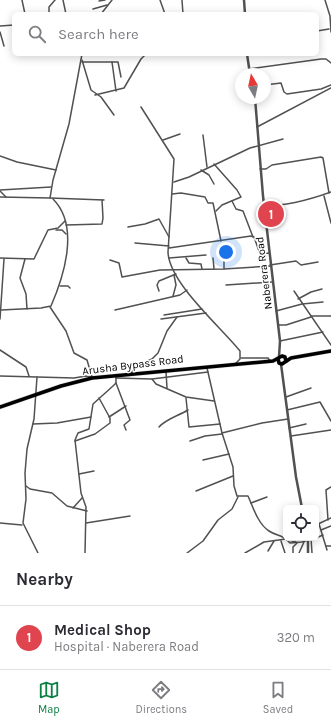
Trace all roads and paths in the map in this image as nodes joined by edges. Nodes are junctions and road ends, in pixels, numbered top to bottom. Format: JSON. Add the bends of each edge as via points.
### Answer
{"nodes":[{"id":1,"x":22,"y":0,"type":"edge"},
{"id":2,"x":55,"y":0,"type":"edge"},
{"id":3,"x":63,"y":0,"type":"edge"},
{"id":4,"x":106,"y":0,"type":"edge"},
{"id":5,"x":112,"y":0,"type":"edge"},
{"id":6,"x":160,"y":0,"type":"edge"},
{"id":7,"x":182,"y":0,"type":"edge"},
{"id":8,"x":244,"y":0,"type":"edge"},
{"id":9,"x":325,"y":0,"type":"edge"},
{"id":10,"x":99,"y":2,"type":"dead end"},
{"id":11,"x":108,"y":5,"type":"junction"},
{"id":12,"x":93,"y":9,"type":"dead end"},
{"id":13,"x":25,"y":12,"type":"edge"},
{"id":14,"x":49,"y":12,"type":"edge"},
{"id":15,"x":66,"y":12,"type":"edge"},
{"id":16,"x":103,"y":12,"type":"edge"},
{"id":17,"x":164,"y":12,"type":"edge"},
{"id":18,"x":183,"y":12,"type":"edge"},
{"id":19,"x":245,"y":12,"type":"edge"},
{"id":20,"x":12,"y":25,"type":"edge"},
{"id":21,"x":0,"y":26,"type":"edge"},
{"id":22,"x":330,"y":29,"type":"junction"},
{"id":23,"x":319,"y":31,"type":"edge"},
{"id":24,"x":0,"y":32,"type":"edge"},
{"id":25,"x":331,"y":32,"type":"edge"},
{"id":26,"x":4,"y":46,"type":"dead end"},
{"id":27,"x":82,"y":56,"type":"edge"},
{"id":28,"x":144,"y":56,"type":"edge"},
{"id":29,"x":247,"y":56,"type":"edge"},
{"id":30,"x":82,"y":61,"type":"junction"},
{"id":31,"x":112,"y":62,"type":"junction"},
{"id":32,"x":331,"y":63,"type":"edge"},
{"id":33,"x":249,"y":68,"type":"edge"},
{"id":34,"x":262,"y":68,"type":"edge"},
{"id":35,"x":121,"y":77,"type":"dead end"},
{"id":36,"x":271,"y":84,"type":"edge"},
{"id":37,"x":331,"y":85,"type":"edge"},
{"id":38,"x":330,"y":88,"type":"edge"},
{"id":39,"x":116,"y":91,"type":"junction"},
{"id":40,"x":331,"y":91,"type":"edge"},
{"id":41,"x":95,"y":95,"type":"junction"},
{"id":42,"x":255,"y":104,"type":"edge"},
{"id":43,"x":141,"y":107,"type":"dead end"},
{"id":44,"x":114,"y":115,"type":"dead end"},
{"id":45,"x":257,"y":127,"type":"junction"},
{"id":46,"x":180,"y":134,"type":"dead end"},
{"id":47,"x":203,"y":135,"type":"dead end"},
{"id":48,"x":283,"y":139,"type":"dead end"},
{"id":49,"x":163,"y":140,"type":"junction"},
{"id":50,"x":258,"y":146,"type":"junction"},
{"id":51,"x":0,"y":156,"type":"edge"},
{"id":52,"x":214,"y":164,"type":"junction"},
{"id":53,"x":207,"y":168,"type":"junction"},
{"id":54,"x":260,"y":168,"type":"junction"},
{"id":55,"x":56,"y":170,"type":"junction"},
{"id":56,"x":201,"y":170,"type":"junction"},
{"id":57,"x":174,"y":182,"type":"junction"},
{"id":58,"x":214,"y":184,"type":"dead end"},
{"id":59,"x":51,"y":188,"type":"junction"},
{"id":60,"x":0,"y":191,"type":"edge"},
{"id":61,"x":330,"y":192,"type":"edge"},
{"id":62,"x":171,"y":193,"type":"junction"},
{"id":63,"x":324,"y":196,"type":"junction"},
{"id":64,"x":0,"y":197,"type":"edge"},
{"id":65,"x":6,"y":197,"type":"junction"},
{"id":66,"x":50,"y":198,"type":"junction"},
{"id":67,"x":53,"y":199,"type":"junction"},
{"id":68,"x":232,"y":201,"type":"junction"},
{"id":69,"x":264,"y":206,"type":"junction"},
{"id":70,"x":216,"y":211,"type":"junction"},
{"id":71,"x":278,"y":219,"type":"dead end"},
{"id":72,"x":65,"y":221,"type":"junction"},
{"id":73,"x":266,"y":221,"type":"junction"},
{"id":74,"x":331,"y":223,"type":"edge"},
{"id":75,"x":66,"y":225,"type":"junction"},
{"id":76,"x":128,"y":227,"type":"dead end"},
{"id":77,"x":54,"y":230,"type":"junction"},
{"id":78,"x":67,"y":236,"type":"junction"},
{"id":79,"x":253,"y":236,"type":"junction"},
{"id":80,"x":170,"y":239,"type":"junction"},
{"id":81,"x":221,"y":241,"type":"junction"},
{"id":82,"x":135,"y":243,"type":"dead end"},
{"id":83,"x":169,"y":247,"type":"junction"},
{"id":84,"x":269,"y":253,"type":"junction"},
{"id":85,"x":206,"y":255,"type":"dead end"},
{"id":86,"x":185,"y":257,"type":"junction"},
{"id":87,"x":0,"y":258,"type":"edge"},
{"id":88,"x":168,"y":258,"type":"junction"},
{"id":89,"x":213,"y":258,"type":"dead end"},
{"id":90,"x":4,"y":259,"type":"junction"},
{"id":91,"x":25,"y":259,"type":"junction"},
{"id":92,"x":224,"y":259,"type":"dead end"},
{"id":93,"x":110,"y":260,"type":"dead end"},
{"id":94,"x":318,"y":262,"type":"dead end"},
{"id":95,"x":270,"y":266,"type":"junction"},
{"id":96,"x":202,"y":269,"type":"junction"},
{"id":97,"x":214,"y":269,"type":"junction"},
{"id":98,"x":224,"y":269,"type":"junction"},
{"id":99,"x":173,"y":270,"type":"junction"},
{"id":100,"x":175,"y":275,"type":"junction"},
{"id":101,"x":272,"y":282,"type":"junction"},
{"id":102,"x":226,"y":284,"type":"dead end"},
{"id":103,"x":60,"y":286,"type":"junction"},
{"id":104,"x":70,"y":288,"type":"dead end"},
{"id":105,"x":322,"y":289,"type":"dead end"},
{"id":106,"x":187,"y":290,"type":"junction"},
{"id":107,"x":159,"y":291,"type":"dead end"},
{"id":108,"x":294,"y":291,"type":"dead end"},
{"id":109,"x":173,"y":296,"type":"junction"},
{"id":110,"x":298,"y":299,"type":"junction"},
{"id":111,"x":1,"y":302,"type":"edge"},
{"id":112,"x":323,"y":302,"type":"dead end"},
{"id":113,"x":302,"y":304,"type":"junction"},
{"id":114,"x":50,"y":307,"type":"junction"},
{"id":115,"x":27,"y":309,"type":"junction"},
{"id":116,"x":202,"y":309,"type":"junction"},
{"id":117,"x":1,"y":310,"type":"junction"},
{"id":118,"x":115,"y":310,"type":"dead end"},
{"id":119,"x":276,"y":310,"type":"junction"},
{"id":120,"x":206,"y":313,"type":"junction"},
{"id":121,"x":164,"y":315,"type":"dead end"},
{"id":122,"x":311,"y":316,"type":"junction"},
{"id":123,"x":331,"y":316,"type":"edge"},
{"id":124,"x":177,"y":317,"type":"junction"},
{"id":125,"x":0,"y":319,"type":"edge"},
{"id":126,"x":161,"y":319,"type":"dead end"},
{"id":127,"x":278,"y":325,"type":"junction"},
{"id":128,"x":323,"y":332,"type":"junction"},
{"id":129,"x":280,"y":341,"type":"junction"},
{"id":130,"x":331,"y":346,"type":"edge"},
{"id":131,"x":0,"y":350,"type":"edge"},
{"id":132,"x":331,"y":350,"type":"edge"},
{"id":133,"x":240,"y":358,"type":"junction"},
{"id":134,"x":282,"y":360,"type":"junction"},
{"id":135,"x":271,"y":361,"type":"junction"},
{"id":136,"x":246,"y":363,"type":"junction"},
{"id":137,"x":236,"y":364,"type":"junction"},
{"id":138,"x":206,"y":366,"type":"junction"},
{"id":139,"x":166,"y":370,"type":"junction"},
{"id":140,"x":208,"y":372,"type":"junction"},
{"id":141,"x":131,"y":373,"type":"junction"},
{"id":142,"x":0,"y":376,"type":"edge"},
{"id":143,"x":29,"y":376,"type":"junction"},
{"id":144,"x":116,"y":376,"type":"junction"},
{"id":145,"x":36,"y":377,"type":"junction"},
{"id":146,"x":92,"y":378,"type":"junction"},
{"id":147,"x":166,"y":378,"type":"junction"},
{"id":148,"x":152,"y":379,"type":"junction"},
{"id":149,"x":116,"y":383,"type":"junction"},
{"id":150,"x":311,"y":388,"type":"dead end"},
{"id":151,"x":167,"y":389,"type":"junction"},
{"id":152,"x":35,"y":394,"type":"junction"},
{"id":153,"x":186,"y":397,"type":"junction"},
{"id":154,"x":286,"y":397,"type":"junction"},
{"id":155,"x":99,"y":398,"type":"junction"},
{"id":156,"x":215,"y":401,"type":"junction"},
{"id":157,"x":126,"y":406,"type":"junction"},
{"id":158,"x":0,"y":407,"type":"edge"},
{"id":159,"x":188,"y":410,"type":"junction"},
{"id":160,"x":287,"y":410,"type":"junction"},
{"id":161,"x":91,"y":417,"type":"junction"},
{"id":162,"x":109,"y":417,"type":"junction"},
{"id":163,"x":288,"y":419,"type":"junction"},
{"id":164,"x":331,"y":421,"type":"edge"},
{"id":165,"x":33,"y":424,"type":"junction"},
{"id":166,"x":220,"y":424,"type":"junction"},
{"id":167,"x":306,"y":424,"type":"dead end"},
{"id":168,"x":159,"y":427,"type":"dead end"},
{"id":169,"x":289,"y":428,"type":"junction"},
{"id":170,"x":126,"y":430,"type":"dead end"},
{"id":171,"x":331,"y":430,"type":"edge"},
{"id":172,"x":222,"y":434,"type":"junction"},
{"id":173,"x":290,"y":436,"type":"junction"},
{"id":174,"x":75,"y":441,"type":"junction"},
{"id":175,"x":190,"y":441,"type":"dead end"},
{"id":176,"x":229,"y":454,"type":"junction"},
{"id":177,"x":202,"y":460,"type":"dead end"},
{"id":178,"x":94,"y":471,"type":"dead end"},
{"id":179,"x":79,"y":474,"type":"junction"},
{"id":180,"x":233,"y":476,"type":"junction"},
{"id":181,"x":26,"y":486,"type":"junction"},
{"id":182,"x":331,"y":487,"type":"edge"},
{"id":183,"x":196,"y":492,"type":"dead end"},
{"id":184,"x":238,"y":497,"type":"junction"},
{"id":185,"x":267,"y":497,"type":"dead end"},
{"id":186,"x":82,"y":498,"type":"junction"},
{"id":187,"x":251,"y":503,"type":"junction"},
{"id":188,"x":302,"y":505,"type":"edge"},
{"id":189,"x":74,"y":508,"type":"junction"},
{"id":190,"x":87,"y":510,"type":"junction"},
{"id":191,"x":130,"y":516,"type":"dead end"},
{"id":192,"x":331,"y":518,"type":"edge"},
{"id":193,"x":328,"y":520,"type":"junction"},
{"id":194,"x":0,"y":523,"type":"edge"},
{"id":195,"x":86,"y":523,"type":"junction"},
{"id":196,"x":23,"y":524,"type":"junction"},
{"id":197,"x":319,"y":524,"type":"joint"},
{"id":198,"x":331,"y":526,"type":"edge"},
{"id":199,"x":321,"y":530,"type":"junction"},
{"id":200,"x":323,"y":535,"type":"junction"},
{"id":201,"x":283,"y":536,"type":"edge"},
{"id":202,"x":319,"y":536,"type":"edge"},
{"id":203,"x":274,"y":541,"type":"junction"},
{"id":204,"x":281,"y":541,"type":"joint"},
{"id":205,"x":288,"y":541,"type":"edge"},
{"id":206,"x":310,"y":541,"type":"edge"},
{"id":207,"x":310,"y":541,"type":"edge"},
{"id":208,"x":297,"y":542,"type":"junction"},
{"id":209,"x":304,"y":542,"type":"joint"},
{"id":210,"x":326,"y":546,"type":"junction"},
{"id":211,"x":331,"y":546,"type":"edge"},
{"id":212,"x":327,"y":550,"type":"dead end"},
{"id":213,"x":268,"y":551,"type":"dead end"},
{"id":214,"x":38,"y":553,"type":"edge"},
{"id":215,"x":85,"y":553,"type":"edge"},
{"id":216,"x":187,"y":553,"type":"edge"},
{"id":217,"x":246,"y":553,"type":"edge"},
{"id":218,"x":285,"y":553,"type":"edge"},
{"id":219,"x":293,"y":553,"type":"edge"},
{"id":220,"x":299,"y":553,"type":"edge"},
{"id":221,"x":308,"y":553,"type":"edge"},
{"id":222,"x":312,"y":553,"type":"edge"}],
"edges":[{"from":1,"to":13,"type":"street"},
{"from":2,"to":14,"type":"street"},
{"from":3,"to":15,"type":"street"},
{"from":4,"to":10,"type":"street"},
{"from":5,"to":11,"type":"street"},
{"from":6,"to":17,"type":"street"},
{"from":7,"to":18,"type":"street"},
{"from":8,"to":19,"type":"street"},
{"from":9,"to":22,"type":"street","via":[[330,16]]},
{"from":11,"to":12,"type":"street"},
{"from":11,"to":16,"type":"street"},
{"from":20,"to":21,"type":"street"},
{"from":22,"to":23,"type":"street"},
{"from":22,"to":25,"type":"street"},
{"from":24,"to":26,"type":"street"},
{"from":27,"to":30,"type":"street"},
{"from":28,"to":39,"type":"street","via":[[126,87]]},
{"from":29,"to":33,"type":"street"},
{"from":30,"to":31,"type":"street"},
{"from":30,"to":41,"type":"street","via":[[88,84]]},
{"from":30,"to":55,"type":"street"},
{"from":31,"to":35,"type":"street","via":[[118,63]]},
{"from":31,"to":39,"type":"street"},
{"from":32,"to":34,"type":"street","via":[[326,59],[320,59]]},
{"from":36,"to":37,"type":"street","via":[[281,83],[287,94]]},
{"from":38,"to":40,"type":"street"},
{"from":38,"to":45,"type":"street"},
{"from":39,"to":41,"type":"street"},
{"from":41,"to":44,"type":"street","via":[[101,97]]},
{"from":42,"to":45,"type":"street","name":"Naberera Road"},
{"from":43,"to":49,"type":"street"},
{"from":45,"to":50,"type":"street","name":"Naberera Road"},
{"from":46,"to":49,"type":"street"},
{"from":47,"to":53,"type":"street"},
{"from":48,"to":50,"type":"street"},
{"from":49,"to":57,"type":"street","via":[[174,159]]},
{"from":50,"to":52,"type":"street"},
{"from":50,"to":54,"type":"street","name":"Naberera Road"},
{"from":51,"to":55,"type":"street"},
{"from":52,"to":53,"type":"street"},
{"from":52,"to":68,"type":"street","via":[[241,196]]},
{"from":53,"to":56,"type":"street"},
{"from":54,"to":61,"type":"street","via":[[266,169],[272,165],[321,157]]},
{"from":54,"to":69,"type":"street","name":"Naberera Road"},
{"from":55,"to":59,"type":"street"},
{"from":56,"to":57,"type":"street"},
{"from":56,"to":58,"type":"street","via":[[209,175]]},
{"from":57,"to":62,"type":"street"},
{"from":59,"to":60,"type":"street"},
{"from":59,"to":66,"type":"street"},
{"from":60,"to":65,"type":"street"},
{"from":61,"to":63,"type":"street"},
{"from":62,"to":70,"type":"street","via":[[204,197],[208,203],[213,204]]},
{"from":62,"to":80,"type":"street"},
{"from":63,"to":69,"type":"street","via":[[291,204]]},
{"from":63,"to":74,"type":"street"},
{"from":64,"to":65,"type":"street"},
{"from":65,"to":66,"type":"street"},
{"from":66,"to":67,"type":"street"},
{"from":67,"to":72,"type":"street","via":[[60,207]]},
{"from":67,"to":75,"type":"street","via":[[103,200],[102,224]]},
{"from":68,"to":70,"type":"street","via":[[222,204]]},
{"from":68,"to":79,"type":"street","via":[[236,209],[243,211]]},
{"from":69,"to":73,"type":"street","name":"Naberera Road"},
{"from":70,"to":81,"type":"street"},
{"from":71,"to":73,"type":"street"},
{"from":72,"to":75,"type":"street"},
{"from":72,"to":77,"type":"street"},
{"from":73,"to":84,"type":"street","name":"Naberera Road"},
{"from":75,"to":78,"type":"street"},
{"from":76,"to":80,"type":"street","via":[[159,219]]},
{"from":77,"to":78,"type":"street","via":[[62,230]]},
{"from":77,"to":91,"type":"street","via":[[47,231],[34,259]]},
{"from":78,"to":103,"type":"street","via":[[66,264]]},
{"from":79,"to":81,"type":"street"},
{"from":79,"to":84,"type":"street","via":[[260,254]]},
{"from":80,"to":83,"type":"street"},
{"from":81,"to":83,"type":"street"},
{"from":82,"to":83,"type":"street"},
{"from":83,"to":88,"type":"street"},
{"from":84,"to":95,"type":"street","name":"Naberera Road"},
{"from":85,"to":86,"type":"street"},
{"from":86,"to":88,"type":"street"},
{"from":86,"to":96,"type":"street","via":[[189,263],[201,264]]},
{"from":87,"to":90,"type":"street"},
{"from":88,"to":99,"type":"street"},
{"from":89,"to":97,"type":"street"},
{"from":90,"to":91,"type":"street"},
{"from":90,"to":111,"type":"street"},
{"from":91,"to":115,"type":"street","via":[[20,278],[26,294]]},
{"from":92,"to":98,"type":"street"},
{"from":93,"to":99,"type":"street","via":[[119,263],[122,277],[158,270]]},
{"from":94,"to":95,"type":"street","via":[[301,265],[296,261]]},
{"from":95,"to":98,"type":"street"},
{"from":95,"to":101,"type":"street","name":"Naberera Road"},
{"from":96,"to":97,"type":"street"},
{"from":96,"to":99,"type":"street"},
{"from":97,"to":98,"type":"street"},
{"from":99,"to":100,"type":"street"},
{"from":100,"to":106,"type":"street"},
{"from":100,"to":107,"type":"street","via":[[159,281]]},
{"from":100,"to":109,"type":"street"},
{"from":101,"to":102,"type":"street"},
{"from":101,"to":119,"type":"street","name":"Naberera Road"},
{"from":103,"to":104,"type":"street"},
{"from":103,"to":114,"type":"street"},
{"from":105,"to":110,"type":"street"},
{"from":106,"to":109,"type":"street"},
{"from":106,"to":116,"type":"street"},
{"from":108,"to":110,"type":"street"},
{"from":109,"to":118,"type":"street"},
{"from":110,"to":113,"type":"street"},
{"from":111,"to":117,"type":"street"},
{"from":112,"to":113,"type":"street"},
{"from":113,"to":119,"type":"street"},
{"from":113,"to":122,"type":"street"},
{"from":114,"to":115,"type":"street"},
{"from":114,"to":146,"type":"street","via":[[66,331],[74,353],[87,361]]},
{"from":115,"to":117,"type":"street"},
{"from":116,"to":120,"type":"street"},
{"from":116,"to":121,"type":"street"},
{"from":117,"to":125,"type":"street"},
{"from":119,"to":127,"type":"street","name":"Naberera Road"},
{"from":120,"to":124,"type":"street"},
{"from":120,"to":133,"type":"street","via":[[240,350]]},
{"from":122,"to":123,"type":"street"},
{"from":122,"to":127,"type":"street","via":[[286,325]]},
{"from":122,"to":128,"type":"street"},
{"from":124,"to":126,"type":"street"},
{"from":124,"to":141,"type":"street","via":[[155,356],[139,364]]},
{"from":127,"to":129,"type":"street","name":"Naberera Road"},
{"from":128,"to":129,"type":"street"},
{"from":128,"to":130,"type":"street"},
{"from":129,"to":134,"type":"street","name":"Naberera Road"},
{"from":131,"to":143,"type":"street","via":[[26,367]]},
{"from":132,"to":134,"type":"main road"},
{"from":133,"to":135,"type":"street","via":[[264,358]]},
{"from":133,"to":136,"type":"street"},
{"from":133,"to":137,"type":"street"},
{"from":134,"to":135,"type":"main road","name":"Arusha Bypass Road"},
{"from":134,"to":154,"type":"street","name":"Naberera Road"},
{"from":135,"to":136,"type":"main road","name":"Arusha Bypass Road"},
{"from":136,"to":137,"type":"main road","name":"Arusha Bypass Road"},
{"from":137,"to":138,"type":"main road","name":"Arusha Bypass Road"},
{"from":138,"to":139,"type":"main road","name":"Arusha Bypass Road"},
{"from":138,"to":140,"type":"street"},
{"from":139,"to":141,"type":"main road","name":"Arusha Bypass Road"},
{"from":139,"to":147,"type":"street"},
{"from":140,"to":147,"type":"street"},
{"from":140,"to":156,"type":"street"},
{"from":141,"to":144,"type":"main road","name":"Arusha Bypass Road"},
{"from":142,"to":143,"type":"street"},
{"from":143,"to":145,"type":"street"},
{"from":144,"to":146,"type":"main road","name":"Arusha Bypass Road"},
{"from":144,"to":148,"type":"street"},
{"from":144,"to":149,"type":"street"},
{"from":145,"to":146,"type":"street"},
{"from":145,"to":152,"type":"street"},
{"from":146,"to":152,"type":"main road","name":"Arusha Bypass Road"},
{"from":147,"to":148,"type":"street"},
{"from":147,"to":151,"type":"street"},
{"from":148,"to":151,"type":"street"},
{"from":149,"to":155,"type":"street"},
{"from":149,"to":157,"type":"street"},
{"from":150,"to":154,"type":"street"},
{"from":151,"to":153,"type":"street"},
{"from":152,"to":158,"type":"main road","name":"Arusha Bypass Road"},
{"from":152,"to":165,"type":"street"},
{"from":153,"to":156,"type":"street"},
{"from":153,"to":159,"type":"street"},
{"from":154,"to":160,"type":"street","name":"Naberera Road"},
{"from":155,"to":161,"type":"street","via":[[92,404]]},
{"from":155,"to":162,"type":"street"},
{"from":156,"to":166,"type":"street"},
{"from":157,"to":162,"type":"street"},
{"from":157,"to":170,"type":"street","via":[[130,420],[124,425]]},
{"from":159,"to":166,"type":"street","via":[[189,427]]},
{"from":159,"to":168,"type":"street"},
{"from":160,"to":163,"type":"street","name":"Naberera Road"},
{"from":160,"to":164,"type":"street","via":[[320,402]]},
{"from":161,"to":165,"type":"street"},
{"from":161,"to":174,"type":"street","via":[[89,428],[78,433]]},
{"from":162,"to":174,"type":"street","via":[[110,423],[104,428]]},
{"from":163,"to":169,"type":"street","name":"Naberera Road"},
{"from":163,"to":172,"type":"street"},
{"from":165,"to":181,"type":"street","via":[[27,445]]},
{"from":166,"to":172,"type":"street"},
{"from":167,"to":169,"type":"street"},
{"from":169,"to":173,"type":"street","name":"Naberera Road"},
{"from":171,"to":173,"type":"street"},
{"from":172,"to":175,"type":"street"},
{"from":172,"to":176,"type":"street"},
{"from":173,"to":188,"type":"street","name":"Naberera Road"},
{"from":174,"to":179,"type":"street"},
{"from":176,"to":177,"type":"street"},
{"from":176,"to":180,"type":"street"},
{"from":178,"to":179,"type":"street"},
{"from":179,"to":186,"type":"street"},
{"from":180,"to":183,"type":"street"},
{"from":180,"to":184,"type":"street"},
{"from":181,"to":189,"type":"street","via":[[52,493],[64,504]]},
{"from":181,"to":196,"type":"street"},
{"from":182,"to":193,"type":"street","via":[[326,490]]},
{"from":184,"to":187,"type":"street","via":[[247,495]]},
{"from":184,"to":216,"type":"street","via":[[232,509]]},
{"from":185,"to":187,"type":"street"},
{"from":186,"to":189,"type":"street"},
{"from":186,"to":190,"type":"street"},
{"from":187,"to":201,"type":"street","via":[[267,530]]},
{"from":189,"to":190,"type":"street"},
{"from":190,"to":195,"type":"street"},
{"from":191,"to":195,"type":"street"},
{"from":192,"to":193,"type":"street"},
{"from":193,"to":197,"type":"street"},
{"from":194,"to":196,"type":"street"},
{"from":195,"to":215,"type":"street"},
{"from":196,"to":214,"type":"street"},
{"from":197,"to":199,"type":"street"},
{"from":198,"to":199,"type":"street"},
{"from":199,"to":200,"type":"street"},
{"from":200,"to":202,"type":"street"},
{"from":200,"to":210,"type":"street"},
{"from":203,"to":204,"type":"street"},
{"from":203,"to":213,"type":"street"},
{"from":203,"to":217,"type":"street","via":[[263,543]]},
{"from":204,"to":218,"type":"street"},
{"from":205,"to":208,"type":"street","via":[[290,544]]},
{"from":206,"to":221,"type":"street"},
{"from":207,"to":222,"type":"street"},
{"from":208,"to":209,"type":"street"},
{"from":208,"to":219,"type":"street"},
{"from":209,"to":220,"type":"street"},
{"from":210,"to":211,"type":"street"},
{"from":210,"to":212,"type":"street"}]}
